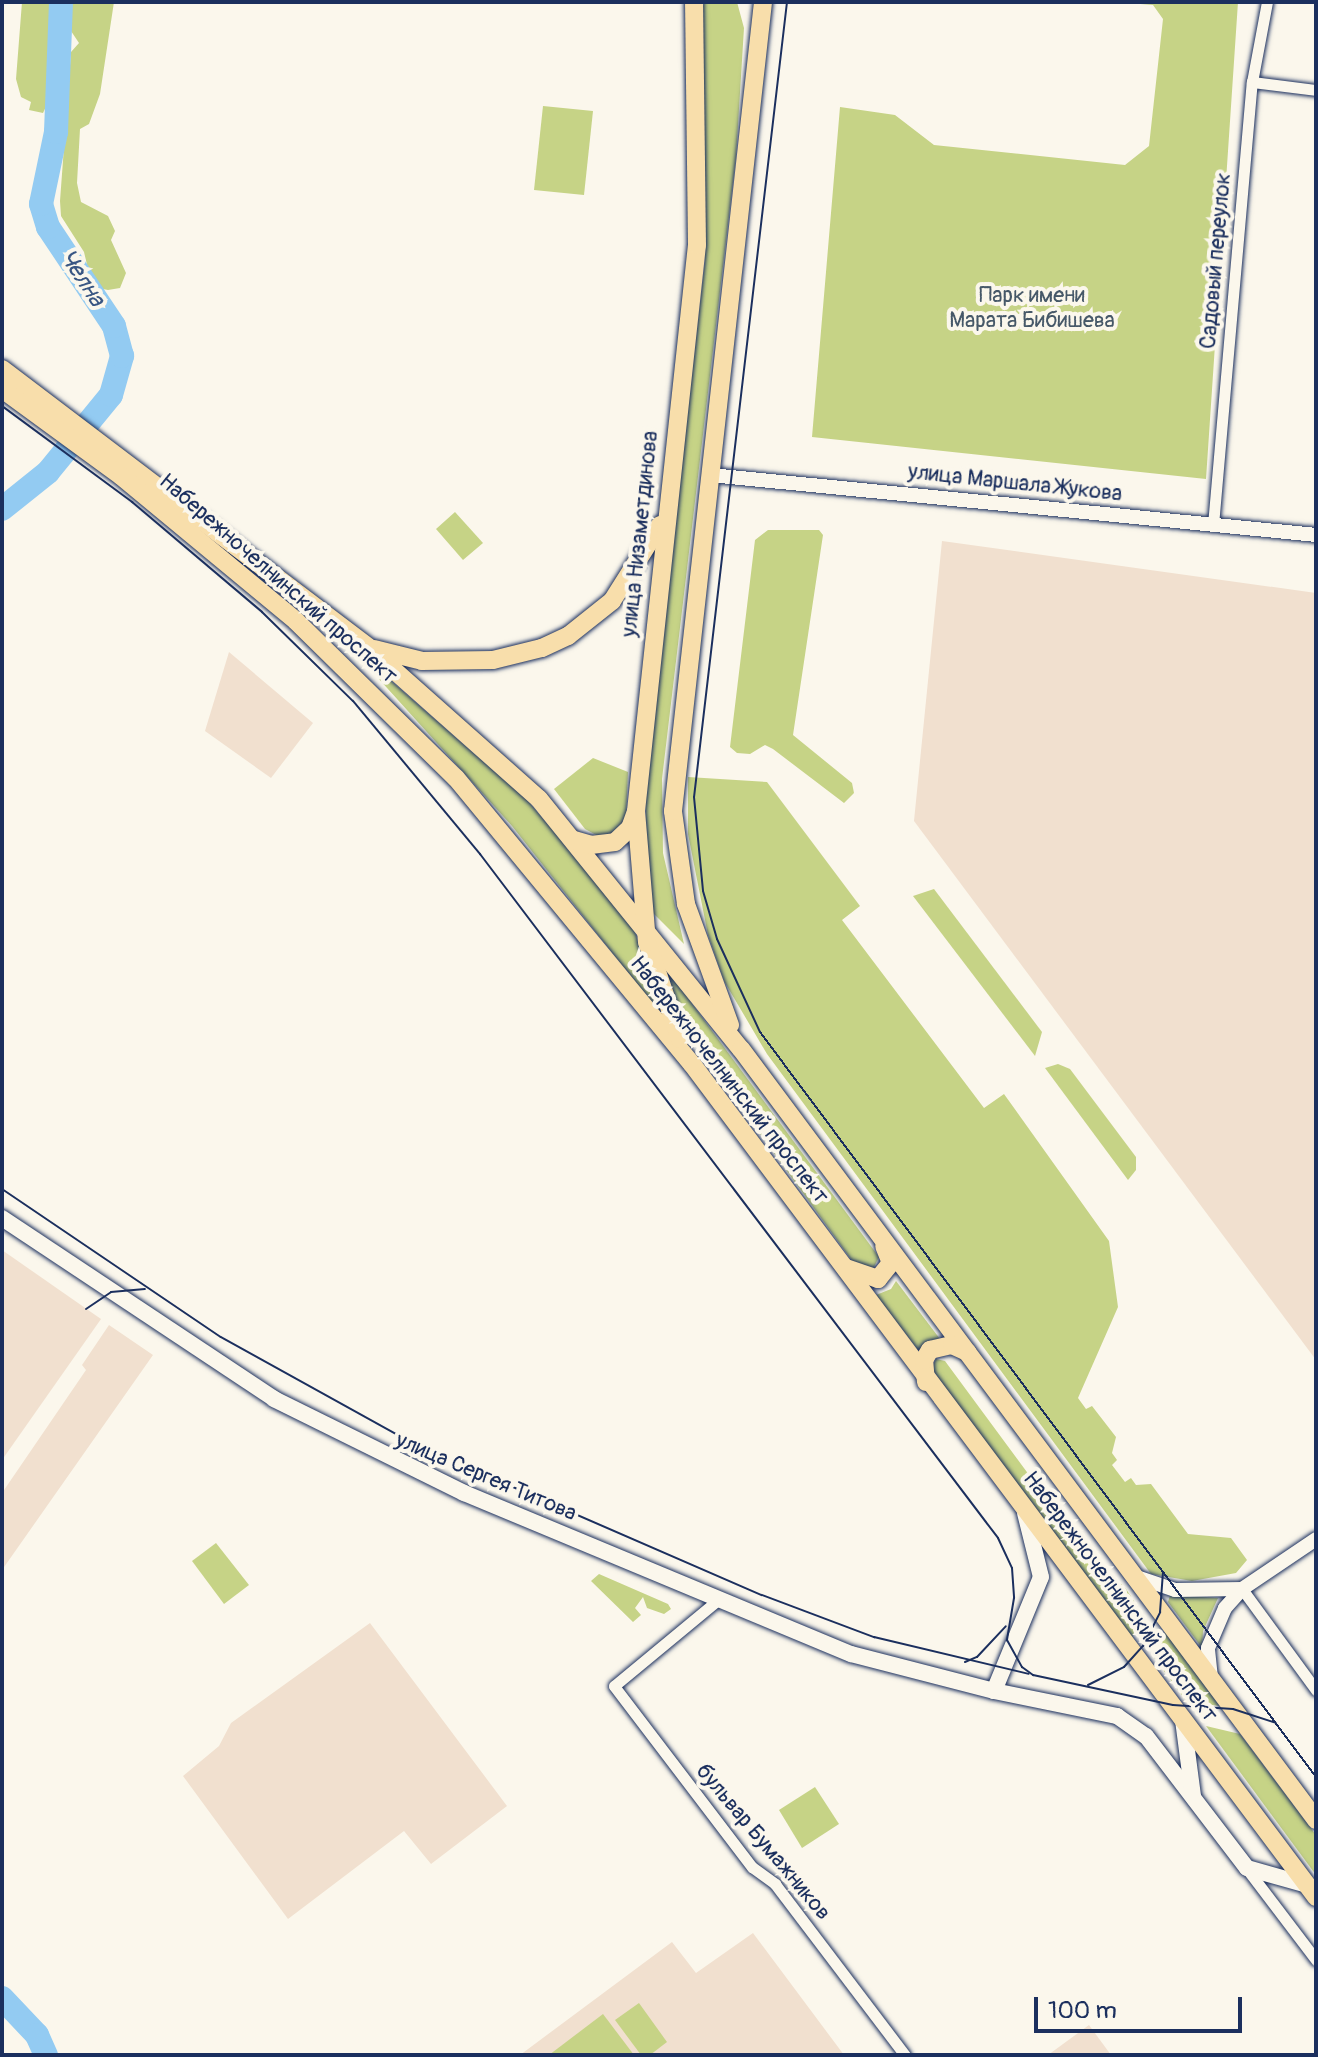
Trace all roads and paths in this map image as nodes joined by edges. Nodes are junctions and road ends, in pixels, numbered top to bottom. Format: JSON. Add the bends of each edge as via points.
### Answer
{"nodes":[{"id":1,"x":697,"y":2,"type":"edge"},
{"id":2,"x":750,"y":2,"type":"edge"},
{"id":3,"x":763,"y":2,"type":"edge"},
{"id":4,"x":1267,"y":2,"type":"edge"},
{"id":5,"x":759,"y":31,"type":"junction"},
{"id":6,"x":1252,"y":82,"type":"junction"},
{"id":7,"x":1316,"y":90,"type":"edge"},
{"id":8,"x":2,"y":376,"type":"edge"},
{"id":9,"x":126,"y":470,"type":"junction"},
{"id":10,"x":710,"y":475,"type":"junction"},
{"id":11,"x":665,"y":516,"type":"junction"},
{"id":12,"x":1213,"y":525,"type":"junction"},
{"id":13,"x":1316,"y":535,"type":"edge"},
{"id":14,"x":369,"y":648,"type":"junction"},
{"id":15,"x":636,"y":811,"type":"junction"},
{"id":16,"x":574,"y":840,"type":"junction"},
{"id":17,"x":645,"y":926,"type":"junction"},
{"id":18,"x":741,"y":1049,"type":"junction"},
{"id":19,"x":692,"y":1064,"type":"junction"},
{"id":20,"x":2,"y":1218,"type":"edge"},
{"id":21,"x":882,"y":1238,"type":"junction"},
{"id":22,"x":840,"y":1265,"type":"junction"},
{"id":23,"x":967,"y":1352,"type":"junction"},
{"id":24,"x":926,"y":1382,"type":"junction"},
{"id":25,"x":1025,"y":1513,"type":"junction"},
{"id":26,"x":1316,"y":1539,"type":"edge"},
{"id":27,"x":1134,"y":1576,"type":"junction"},
{"id":28,"x":1242,"y":1589,"type":"junction"},
{"id":29,"x":719,"y":1599,"type":"junction"},
{"id":30,"x":1213,"y":1682,"type":"junction"},
{"id":31,"x":1316,"y":1690,"type":"edge"},
{"id":32,"x":994,"y":1691,"type":"junction"},
{"id":33,"x":1183,"y":1718,"type":"junction"},
{"id":34,"x":1193,"y":1798,"type":"junction"},
{"id":35,"x":1316,"y":1820,"type":"edge"},
{"id":36,"x":1247,"y":1868,"type":"junction"},
{"id":37,"x":1311,"y":1891,"type":"edge"},
{"id":38,"x":1316,"y":1960,"type":"edge"},
{"id":39,"x":905,"y":2055,"type":"edge"}],
"edges":[{"from":1,"to":11,"type":"main road","name":"улица Низаметдинова","via":[[692,30],[697,245]]},
{"from":2,"to":5,"type":"main road"},
{"from":3,"to":5,"type":"main road"},
{"from":4,"to":6,"type":"street","name":"Садовый переулок"},
{"from":5,"to":10,"type":"main road"},
{"from":6,"to":7,"type":"street"},
{"from":6,"to":12,"type":"street","name":"Садовый переулок"},
{"from":8,"to":9,"type":"main road","name":"Набережночелнинский проспект"},
{"from":9,"to":14,"type":"main road","name":"Набережночелнинский проспект"},
{"from":9,"to":19,"type":"main road","name":"Набережночелнинский проспект","via":[[415,733]]},
{"from":10,"to":12,"type":"street","name":"улица Маршала Жукова"},
{"from":10,"to":18,"type":"main road","via":[[673,811],[686,904]]},
{"from":11,"to":14,"type":"main road","via":[[612,601],[581,627],[542,648],[493,660],[422,661]]},
{"from":11,"to":15,"type":"main road","name":"улица Низаметдинова"},
{"from":12,"to":13,"type":"street","name":"улица Маршала Жукова"},
{"from":14,"to":16,"type":"main road","name":"Набережночелнинский проспект","via":[[516,774]]},
{"from":15,"to":16,"type":"main road","via":[[630,828],[615,842],[591,845]]},
{"from":15,"to":17,"type":"main road","name":"улица Низаметдинова"},
{"from":16,"to":17,"type":"main road","name":"Набережночелнинский проспект"},
{"from":17,"to":18,"type":"main road","name":"Набережночелнинский проспект"},
{"from":17,"to":19,"type":"main road","name":"улица Низаметдинова","via":[[661,991]]},
{"from":18,"to":21,"type":"main road","name":"Набережночелнинский проспект"},
{"from":19,"to":22,"type":"main road","name":"Набережночелнинский проспект"},
{"from":20,"to":29,"type":"main road","name":"улица Сергея Титова","via":[[208,1360],[288,1407],[464,1493]]},
{"from":21,"to":22,"type":"main road","via":[[891,1263],[878,1279]]},
{"from":21,"to":23,"type":"main road","name":"Набережночелнинский проспект"},
{"from":22,"to":24,"type":"main road","name":"Набережночелнинский проспект"},
{"from":23,"to":24,"type":"main road","via":[[952,1345],[930,1350],[924,1360]]},
{"from":23,"to":27,"type":"main road","name":"Набережночелнинский проспект"},
{"from":24,"to":25,"type":"main road","name":"Набережночелнинский проспект"},
{"from":25,"to":32,"type":"main road","via":[[1041,1577]]},
{"from":25,"to":33,"type":"main road","name":"Набережночелнинский проспект"},
{"from":26,"to":28,"type":"street"},
{"from":27,"to":28,"type":"street","via":[[1175,1590]]},
{"from":27,"to":30,"type":"main road","name":"Набережночелнинский проспект"},
{"from":28,"to":30,"type":"street","via":[[1214,1627],[1208,1648]]},
{"from":28,"to":31,"type":"street"},
{"from":29,"to":32,"type":"main road","name":"улица Сергея Титова","via":[[851,1654]]},
{"from":29,"to":39,"type":"street","name":"бульвар Бумажников","via":[[614,1686]]},
{"from":30,"to":35,"type":"main road","name":"Набережночелнинский проспект"},
{"from":32,"to":34,"type":"main road","name":"улица Сергея Титова","via":[[1117,1716],[1146,1736]]},
{"from":33,"to":34,"type":"main road"},
{"from":33,"to":37,"type":"main road","name":"Набережночелнинский проспект"},
{"from":34,"to":36,"type":"main road","name":"улица Сергея Титова"},
{"from":36,"to":37,"type":"main road"},
{"from":36,"to":38,"type":"street"}]}
